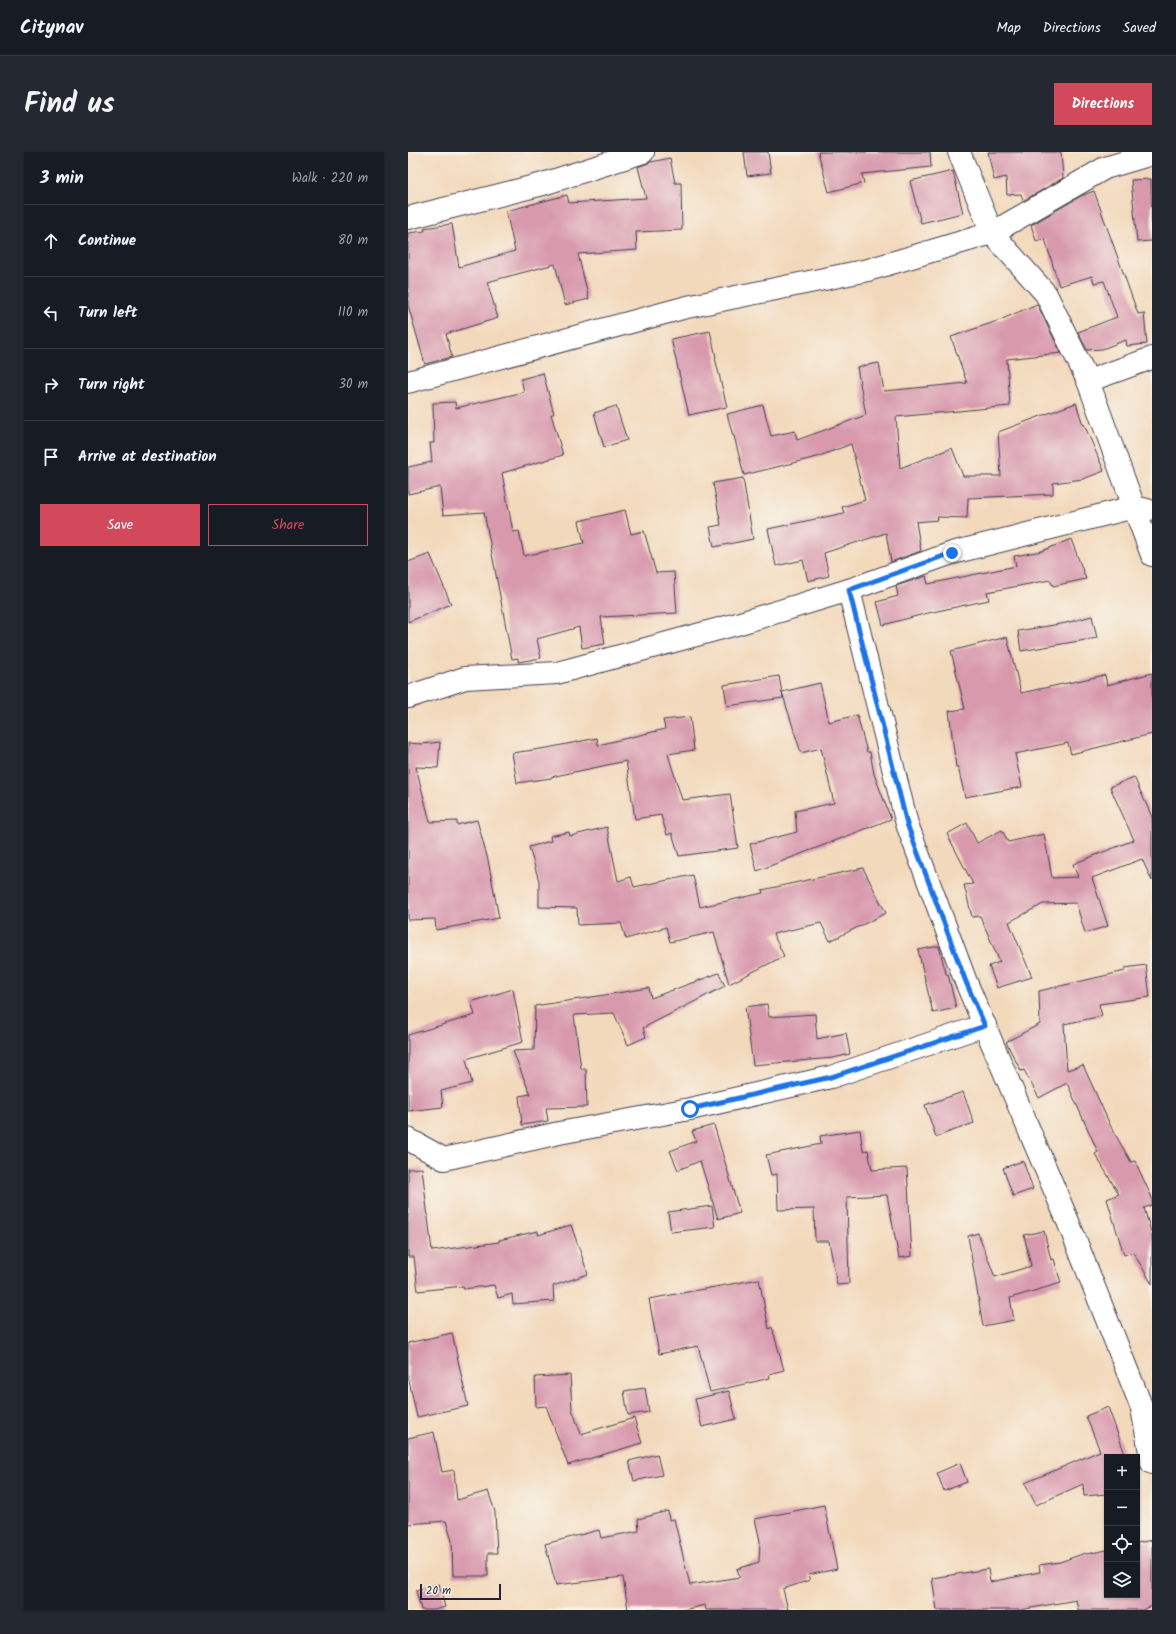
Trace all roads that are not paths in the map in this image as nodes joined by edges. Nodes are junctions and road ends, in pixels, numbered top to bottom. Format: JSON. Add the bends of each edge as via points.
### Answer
{"nodes":[{"id":1,"x":643,"y":152,"type":"edge"},
{"id":2,"x":958,"y":152,"type":"edge"},
{"id":3,"x":1152,"y":154,"type":"edge"},
{"id":4,"x":408,"y":218,"type":"edge"},
{"id":5,"x":992,"y":233,"type":"junction"},
{"id":6,"x":1152,"y":358,"type":"edge"},
{"id":7,"x":1088,"y":381,"type":"junction"},
{"id":8,"x":408,"y":382,"type":"edge"},
{"id":9,"x":1143,"y":509,"type":"edge"},
{"id":10,"x":1152,"y":555,"type":"edge"},
{"id":11,"x":849,"y":590,"type":"junction"},
{"id":12,"x":408,"y":698,"type":"edge"},
{"id":13,"x":985,"y":1026,"type":"junction"},
{"id":14,"x":408,"y":1139,"type":"edge"},
{"id":15,"x":1147,"y":1418,"type":"edge"},
{"id":16,"x":1152,"y":1463,"type":"edge"}],
"edges":[{"from":1,"to":4,"type":"street","via":[[543,184]]},
{"from":2,"to":5,"type":"street"},
{"from":3,"to":5,"type":"street","via":[[1105,168]]},
{"from":5,"to":7,"type":"street","via":[[1046,294]]},
{"from":5,"to":8,"type":"street","via":[[868,270],[687,308]]},
{"from":6,"to":7,"type":"street"},
{"from":7,"to":9,"type":"street"},
{"from":9,"to":10,"type":"street"},
{"from":9,"to":11,"type":"street","via":[[952,553]]},
{"from":11,"to":12,"type":"street","via":[[737,624],[558,672],[465,678]]},
{"from":11,"to":13,"type":"street","via":[[907,824]]},
{"from":13,"to":14,"type":"street","via":[[831,1077],[690,1109],[444,1159]]},
{"from":13,"to":15,"type":"street","via":[[1067,1219]]},
{"from":15,"to":16,"type":"street"}]}
